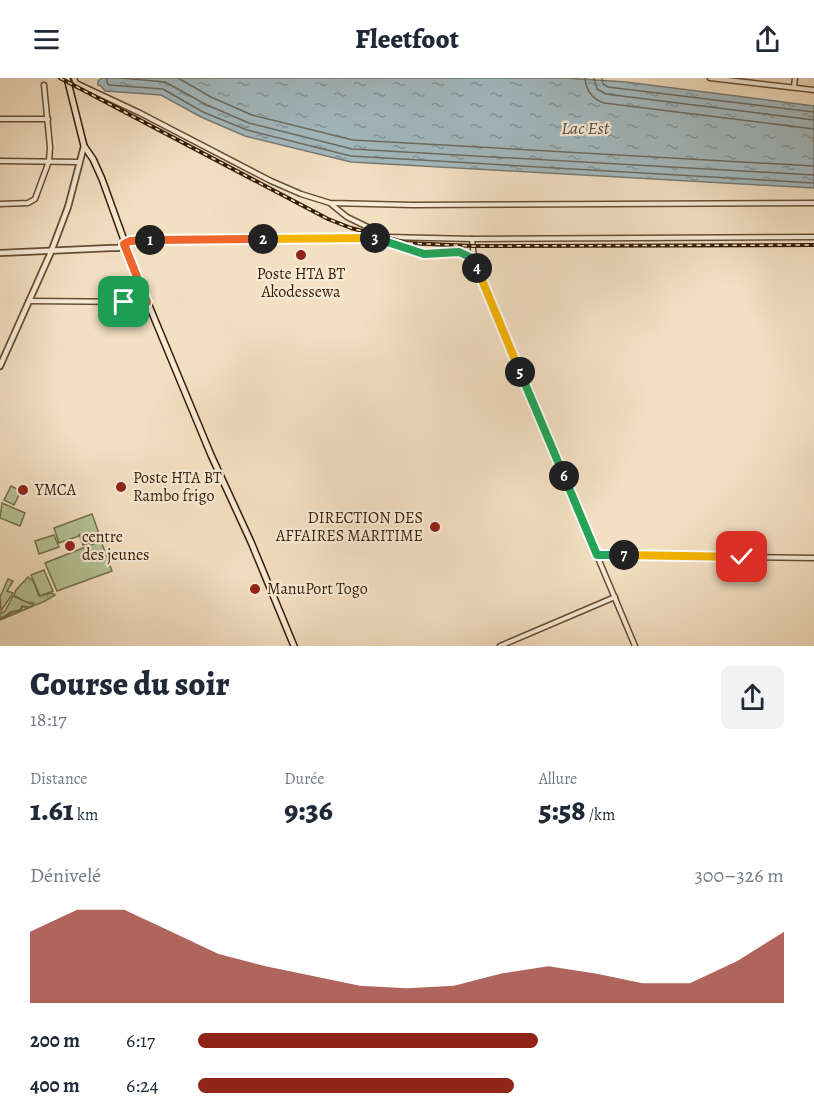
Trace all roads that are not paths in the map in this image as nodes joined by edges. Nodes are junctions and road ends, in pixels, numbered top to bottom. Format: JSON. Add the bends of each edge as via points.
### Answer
{"nodes":[{"id":1,"x":710,"y":78,"type":"edge"},
{"id":2,"x":795,"y":78,"type":"edge"},
{"id":3,"x":71,"y":81,"type":"edge"},
{"id":4,"x":44,"y":86,"type":"dead end"},
{"id":5,"x":794,"y":87,"type":"junction"},
{"id":6,"x":814,"y":90,"type":"edge"},
{"id":7,"x":0,"y":119,"type":"edge"},
{"id":8,"x":48,"y":119,"type":"junction"},
{"id":9,"x":84,"y":146,"type":"junction"},
{"id":10,"x":0,"y":161,"type":"edge"},
{"id":11,"x":49,"y":161,"type":"junction"},
{"id":12,"x":79,"y":162,"type":"junction"},
{"id":13,"x":330,"y":203,"type":"junction"},
{"id":14,"x":814,"y":203,"type":"edge"},
{"id":15,"x":0,"y":204,"type":"edge"},
{"id":16,"x":388,"y":237,"type":"junction"},
{"id":17,"x":814,"y":237,"type":"edge"},
{"id":18,"x":376,"y":238,"type":"junction"},
{"id":19,"x":472,"y":239,"type":"junction"},
{"id":20,"x":124,"y":244,"type":"junction"},
{"id":21,"x":51,"y":252,"type":"junction"},
{"id":22,"x":1,"y":254,"type":"edge"},
{"id":23,"x":474,"y":259,"type":"junction"},
{"id":24,"x":29,"y":301,"type":"junction"},
{"id":25,"x":147,"y":302,"type":"junction"},
{"id":26,"x":0,"y":366,"type":"edge"},
{"id":27,"x":597,"y":555,"type":"junction"},
{"id":28,"x":814,"y":558,"type":"edge"},
{"id":29,"x":615,"y":597,"type":"junction"},
{"id":30,"x":294,"y":646,"type":"edge"},
{"id":31,"x":500,"y":646,"type":"edge"},
{"id":32,"x":635,"y":646,"type":"edge"}],
"edges":[{"from":1,"to":5,"type":"street"},
{"from":2,"to":5,"type":"street"},
{"from":3,"to":9,"type":"main road"},
{"from":3,"to":13,"type":"street","via":[[271,181]]},
{"from":4,"to":8,"type":"street"},
{"from":5,"to":6,"type":"street"},
{"from":7,"to":8,"type":"street"},
{"from":8,"to":11,"type":"street"},
{"from":9,"to":12,"type":"street"},
{"from":9,"to":20,"type":"main road","via":[[102,179]]},
{"from":10,"to":11,"type":"street"},
{"from":11,"to":12,"type":"street"},
{"from":11,"to":15,"type":"street","via":[[33,201]]},
{"from":12,"to":21,"type":"street","via":[[72,196]]},
{"from":13,"to":14,"type":"street"},
{"from":13,"to":16,"type":"street"},
{"from":16,"to":18,"type":"street"},
{"from":16,"to":19,"type":"street"},
{"from":17,"to":19,"type":"street"},
{"from":18,"to":20,"type":"street","via":[[137,240]]},
{"from":18,"to":23,"type":"street","via":[[424,254],[459,252]]},
{"from":19,"to":23,"type":"street"},
{"from":20,"to":21,"type":"street","via":[[118,248]]},
{"from":20,"to":25,"type":"main road"},
{"from":21,"to":22,"type":"street"},
{"from":21,"to":24,"type":"street"},
{"from":23,"to":27,"type":"street"},
{"from":24,"to":25,"type":"street"},
{"from":24,"to":26,"type":"street"},
{"from":25,"to":30,"type":"main road"},
{"from":27,"to":28,"type":"street"},
{"from":27,"to":29,"type":"street"},
{"from":29,"to":31,"type":"street"},
{"from":29,"to":32,"type":"street"}]}
